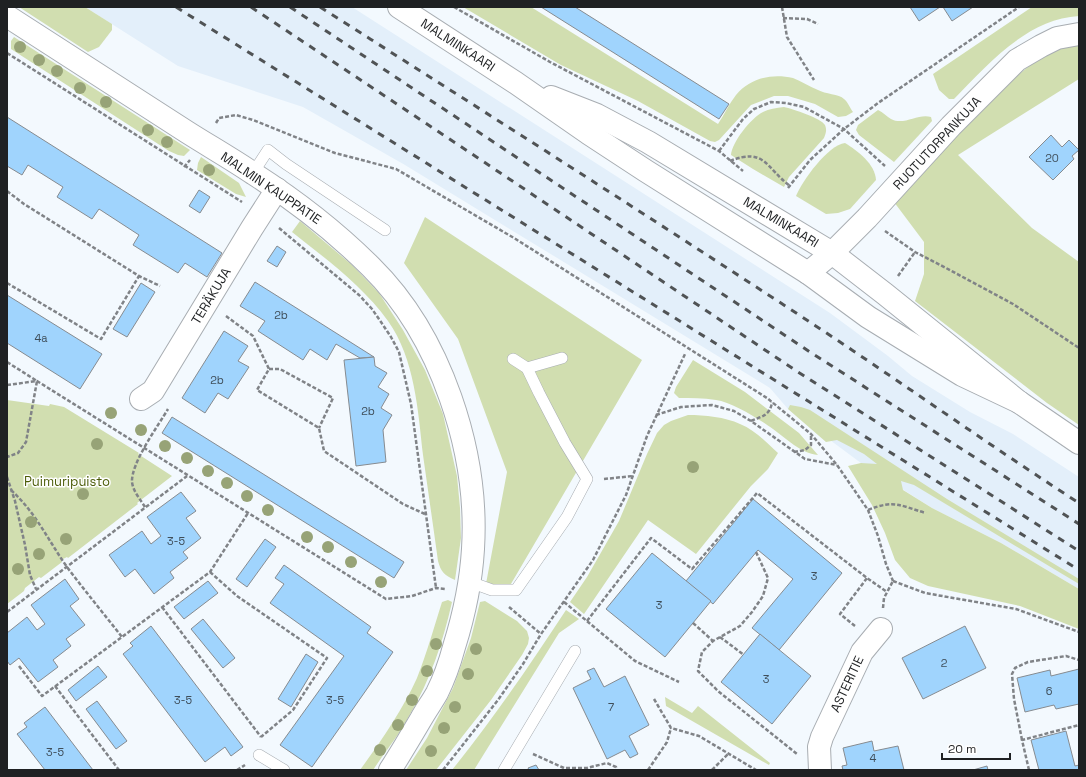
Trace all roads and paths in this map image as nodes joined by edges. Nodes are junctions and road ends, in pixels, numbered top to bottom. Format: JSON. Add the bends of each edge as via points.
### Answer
{"nodes":[{"id":1,"x":399,"y":7,"type":"edge"},
{"id":2,"x":782,"y":7,"type":"edge"},
{"id":3,"x":1019,"y":7,"type":"edge"},
{"id":4,"x":7,"y":16,"type":"edge"},
{"id":5,"x":783,"y":18,"type":"junction"},
{"id":6,"x":818,"y":24,"type":"dead end"},
{"id":7,"x":1079,"y":34,"type":"edge"},
{"id":8,"x":7,"y":53,"type":"edge"},
{"id":9,"x":814,"y":80,"type":"dead end"},
{"id":10,"x":516,"y":83,"type":"junction"},
{"id":11,"x":844,"y":129,"type":"junction"},
{"id":12,"x":719,"y":151,"type":"dead end"},
{"id":13,"x":730,"y":161,"type":"dead end"},
{"id":14,"x":396,"y":169,"type":"dead end"},
{"id":15,"x":253,"y":173,"type":"junction"},
{"id":16,"x":899,"y":183,"type":"junction"},
{"id":17,"x":277,"y":189,"type":"junction"},
{"id":18,"x":7,"y":191,"type":"edge"},
{"id":19,"x":260,"y":215,"type":"junction"},
{"id":20,"x":867,"y":218,"type":"junction"},
{"id":21,"x":385,"y":230,"type":"dead end"},
{"id":22,"x":832,"y":252,"type":"junction"},
{"id":23,"x":808,"y":273,"type":"junction"},
{"id":24,"x":140,"y":276,"type":"junction"},
{"id":25,"x":7,"y":283,"type":"edge"},
{"id":26,"x":160,"y":286,"type":"dead end"},
{"id":27,"x":226,"y":316,"type":"dead end"},
{"id":28,"x":1079,"y":348,"type":"edge"},
{"id":29,"x":685,"y":354,"type":"dead end"},
{"id":30,"x":562,"y":358,"type":"dead end"},
{"id":31,"x":512,"y":359,"type":"dead end"},
{"id":32,"x":7,"y":362,"type":"edge"},
{"id":33,"x":527,"y":368,"type":"junction"},
{"id":34,"x":269,"y":369,"type":"junction"},
{"id":35,"x":37,"y":381,"type":"junction"},
{"id":36,"x":7,"y":385,"type":"edge"},
{"id":37,"x":141,"y":399,"type":"dead end"},
{"id":38,"x":772,"y":402,"type":"junction"},
{"id":39,"x":1019,"y":402,"type":"junction"},
{"id":40,"x":171,"y":404,"type":"dead end"},
{"id":41,"x":656,"y":415,"type":"junction"},
{"id":42,"x":751,"y":421,"type":"junction"},
{"id":43,"x":319,"y":428,"type":"junction"},
{"id":44,"x":811,"y":434,"type":"junction"},
{"id":45,"x":1079,"y":443,"type":"edge"},
{"id":46,"x":145,"y":448,"type":"junction"},
{"id":47,"x":794,"y":452,"type":"junction"},
{"id":48,"x":7,"y":457,"type":"edge"},
{"id":49,"x":837,"y":465,"type":"junction"},
{"id":50,"x":187,"y":476,"type":"junction"},
{"id":51,"x":633,"y":476,"type":"junction"},
{"id":52,"x":7,"y":477,"type":"edge"},
{"id":53,"x":588,"y":479,"type":"junction"},
{"id":54,"x":12,"y":490,"type":"junction"},
{"id":55,"x":145,"y":507,"type":"junction"},
{"id":56,"x":868,"y":510,"type":"junction"},
{"id":57,"x":248,"y":513,"type":"junction"},
{"id":58,"x":926,"y":513,"type":"dead end"},
{"id":59,"x":426,"y":515,"type":"junction"},
{"id":60,"x":756,"y":552,"type":"dead end"},
{"id":61,"x":67,"y":566,"type":"junction"},
{"id":62,"x":210,"y":572,"type":"junction"},
{"id":63,"x":867,"y":578,"type":"junction"},
{"id":64,"x":893,"y":581,"type":"junction"},
{"id":65,"x":470,"y":582,"type":"junction"},
{"id":66,"x":36,"y":589,"type":"junction"},
{"id":67,"x":888,"y":592,"type":"junction"},
{"id":68,"x":564,"y":602,"type":"junction"},
{"id":69,"x":507,"y":606,"type":"dead end"},
{"id":70,"x":162,"y":607,"type":"junction"},
{"id":71,"x":7,"y":612,"type":"edge"},
{"id":72,"x":587,"y":621,"type":"junction"},
{"id":73,"x":694,"y":623,"type":"dead end"},
{"id":74,"x":856,"y":627,"type":"dead end"},
{"id":75,"x":881,"y":630,"type":"joint"},
{"id":76,"x":1079,"y":632,"type":"edge"},
{"id":77,"x":541,"y":634,"type":"junction"},
{"id":78,"x":122,"y":637,"type":"junction"},
{"id":79,"x":720,"y":637,"type":"junction"},
{"id":80,"x":713,"y":641,"type":"junction"},
{"id":81,"x":575,"y":651,"type":"dead end"},
{"id":82,"x":744,"y":655,"type":"dead end"},
{"id":83,"x":1079,"y":660,"type":"edge"},
{"id":84,"x":19,"y":666,"type":"dead end"},
{"id":85,"x":678,"y":682,"type":"dead end"},
{"id":86,"x":55,"y":686,"type":"junction"},
{"id":87,"x":654,"y":699,"type":"dead end"},
{"id":88,"x":1079,"y":725,"type":"edge"},
{"id":89,"x":671,"y":728,"type":"junction"},
{"id":90,"x":261,"y":737,"type":"junction"},
{"id":91,"x":1022,"y":740,"type":"junction"},
{"id":92,"x":518,"y":747,"type":"junction"},
{"id":93,"x":729,"y":753,"type":"junction"},
{"id":94,"x":259,"y":755,"type":"joint"},
{"id":95,"x":820,"y":769,"type":"edge"},
{"id":96,"x":118,"y":770,"type":"edge"},
{"id":97,"x":284,"y":770,"type":"edge"},
{"id":98,"x":390,"y":770,"type":"edge"},
{"id":99,"x":443,"y":770,"type":"edge"},
{"id":100,"x":504,"y":770,"type":"edge"},
{"id":101,"x":616,"y":770,"type":"edge"},
{"id":102,"x":648,"y":770,"type":"edge"},
{"id":103,"x":712,"y":770,"type":"edge"},
{"id":104,"x":756,"y":770,"type":"edge"},
{"id":105,"x":1029,"y":770,"type":"edge"}],
"edges":[{"from":1,"to":10,"type":"main road","name":"MALMINKAARI"},
{"from":2,"to":5,"type":"path"},
{"from":3,"to":11,"type":"path"},
{"from":4,"to":15,"type":"main road","name":"MALMIN KAUPPATIE"},
{"from":5,"to":6,"type":"path","via":[[808,19]]},
{"from":5,"to":9,"type":"path","via":[[787,37]]},
{"from":7,"to":16,"type":"main road","name":"RUOTUTORPANKUJA","via":[[1058,38],[1017,60]]},
{"from":8,"to":19,"type":"path"},
{"from":10,"to":22,"type":"main road","name":"MALMINKAARI","via":[[597,115],[648,142]]},
{"from":10,"to":23,"type":"main road","name":"MALMINKAARI","via":[[588,133]]},
{"from":11,"to":12,"type":"path","via":[[804,107],[772,102],[754,109],[743,119]]},
{"from":11,"to":13,"type":"path","via":[[810,160],[789,187],[759,158],[745,156]]},
{"from":11,"to":16,"type":"path","via":[[883,164]]},
{"from":14,"to":38,"type":"path","via":[[514,238]]},
{"from":15,"to":17,"type":"main road","name":"MALMIN KAUPPATIE"},
{"from":15,"to":21,"type":"lane","via":[[268,150]]},
{"from":16,"to":20,"type":"main road","name":"RUOTUTORPANKUJA"},
{"from":17,"to":19,"type":"main road","name":"TERÄKUJA"},
{"from":17,"to":65,"type":"main road","name":"MALMIN KAUPPATIE","via":[[326,225],[372,268],[396,295],[413,320],[437,364],[455,411],[469,471],[474,512]]},
{"from":18,"to":24,"type":"path"},
{"from":19,"to":37,"type":"main road","name":"TERÄKUJA","via":[[153,391]]},
{"from":19,"to":59,"type":"path","via":[[359,295],[392,337],[411,404]]},
{"from":20,"to":22,"type":"main road","name":"RUOTUTORPANKUJA"},
{"from":20,"to":28,"type":"path","via":[[915,252],[1013,304]]},
{"from":22,"to":23,"type":"main road","name":"RUOTUTORPANKUJA"},
{"from":22,"to":39,"type":"main road","name":"MALMINKAARI"},
{"from":23,"to":39,"type":"main road","name":"MALMINKAARI","via":[[868,317],[962,376]]},
{"from":24,"to":25,"type":"path","via":[[101,339]]},
{"from":24,"to":26,"type":"path"},
{"from":27,"to":34,"type":"path","via":[[253,336]]},
{"from":29,"to":41,"type":"path"},
{"from":30,"to":33,"type":"lane"},
{"from":31,"to":33,"type":"lane"},
{"from":32,"to":35,"type":"path"},
{"from":33,"to":53,"type":"lane","via":[[565,442]]},
{"from":34,"to":43,"type":"path","via":[[257,390]]},
{"from":34,"to":43,"type":"path","via":[[280,369],[333,398]]},
{"from":35,"to":36,"type":"path"},
{"from":35,"to":46,"type":"path"},
{"from":35,"to":48,"type":"path","via":[[26,442],[18,453]]},
{"from":38,"to":42,"type":"path","via":[[770,411]]},
{"from":38,"to":44,"type":"path"},
{"from":39,"to":45,"type":"main road","name":"MALMINKAARI"},
{"from":40,"to":46,"type":"path"},
{"from":41,"to":42,"type":"path","via":[[681,407],[712,405],[734,411]]},
{"from":41,"to":51,"type":"path"},
{"from":42,"to":47,"type":"path"},
{"from":43,"to":59,"type":"path","via":[[324,451],[403,504]]},
{"from":44,"to":47,"type":"path","via":[[811,445],[805,450]]},
{"from":44,"to":49,"type":"path"},
{"from":46,"to":50,"type":"path"},
{"from":46,"to":55,"type":"path","via":[[135,467],[132,482]]},
{"from":47,"to":49,"type":"path","via":[[805,459]]},
{"from":49,"to":56,"type":"path"},
{"from":50,"to":55,"type":"path"},
{"from":50,"to":57,"type":"path"},
{"from":51,"to":53,"type":"path"},
{"from":51,"to":68,"type":"path","via":[[593,560]]},
{"from":52,"to":54,"type":"path"},
{"from":53,"to":65,"type":"lane","via":[[567,517],[516,590],[492,590]]},
{"from":54,"to":61,"type":"path","via":[[38,520]]},
{"from":54,"to":66,"type":"path","via":[[30,575]]},
{"from":55,"to":61,"type":"path"},
{"from":56,"to":58,"type":"path","via":[[881,505],[900,504]]},
{"from":56,"to":64,"type":"path"},
{"from":57,"to":59,"type":"path","via":[[386,599],[412,596],[436,588]]},
{"from":57,"to":62,"type":"path"},
{"from":60,"to":79,"type":"path","via":[[768,578],[763,596],[740,626]]},
{"from":61,"to":66,"type":"path"},
{"from":61,"to":78,"type":"path"},
{"from":62,"to":70,"type":"path"},
{"from":62,"to":90,"type":"path","via":[[237,596],[327,658],[293,710]]},
{"from":63,"to":67,"type":"path"},
{"from":63,"to":72,"type":"path","via":[[758,493],[692,569],[651,538]]},
{"from":63,"to":74,"type":"path","via":[[840,614]]},
{"from":64,"to":67,"type":"path"},
{"from":64,"to":76,"type":"path","via":[[924,593],[1016,609]]},
{"from":65,"to":98,"type":"main road","name":"MALMIN KAUPPATIE","via":[[454,648],[437,693]]},
{"from":66,"to":71,"type":"path"},
{"from":67,"to":75,"type":"path","via":[[884,598]]},
{"from":68,"to":72,"type":"path"},
{"from":68,"to":77,"type":"path"},
{"from":69,"to":77,"type":"path"},
{"from":70,"to":78,"type":"path"},
{"from":70,"to":90,"type":"path"},
{"from":72,"to":85,"type":"path","via":[[635,661]]},
{"from":73,"to":80,"type":"path"},
{"from":75,"to":95,"type":"main road","name":"ASTERITIE","via":[[862,652],[822,737],[819,747]]},
{"from":77,"to":99,"type":"path","via":[[498,700]]},
{"from":78,"to":86,"type":"path"},
{"from":79,"to":80,"type":"path"},
{"from":79,"to":82,"type":"path"},
{"from":80,"to":95,"type":"path","via":[[702,652],[698,671],[718,691],[803,760]]},
{"from":81,"to":92,"type":"lane"},
{"from":83,"to":91,"type":"path","via":[[1066,656],[1028,662],[1015,668],[1012,674],[1014,699]]},
{"from":84,"to":86,"type":"path","via":[[42,696]]},
{"from":86,"to":96,"type":"path"},
{"from":87,"to":89,"type":"path"},
{"from":88,"to":91,"type":"path"},
{"from":89,"to":93,"type":"path","via":[[699,736]]},
{"from":89,"to":102,"type":"path","via":[[667,742]]},
{"from":90,"to":94,"type":"path"},
{"from":91,"to":105,"type":"path"},
{"from":92,"to":100,"type":"lane"},
{"from":92,"to":101,"type":"path","via":[[564,768],[587,768],[607,763],[616,767]]},
{"from":93,"to":103,"type":"path"},
{"from":93,"to":104,"type":"path"},
{"from":94,"to":97,"type":"lane"}]}
